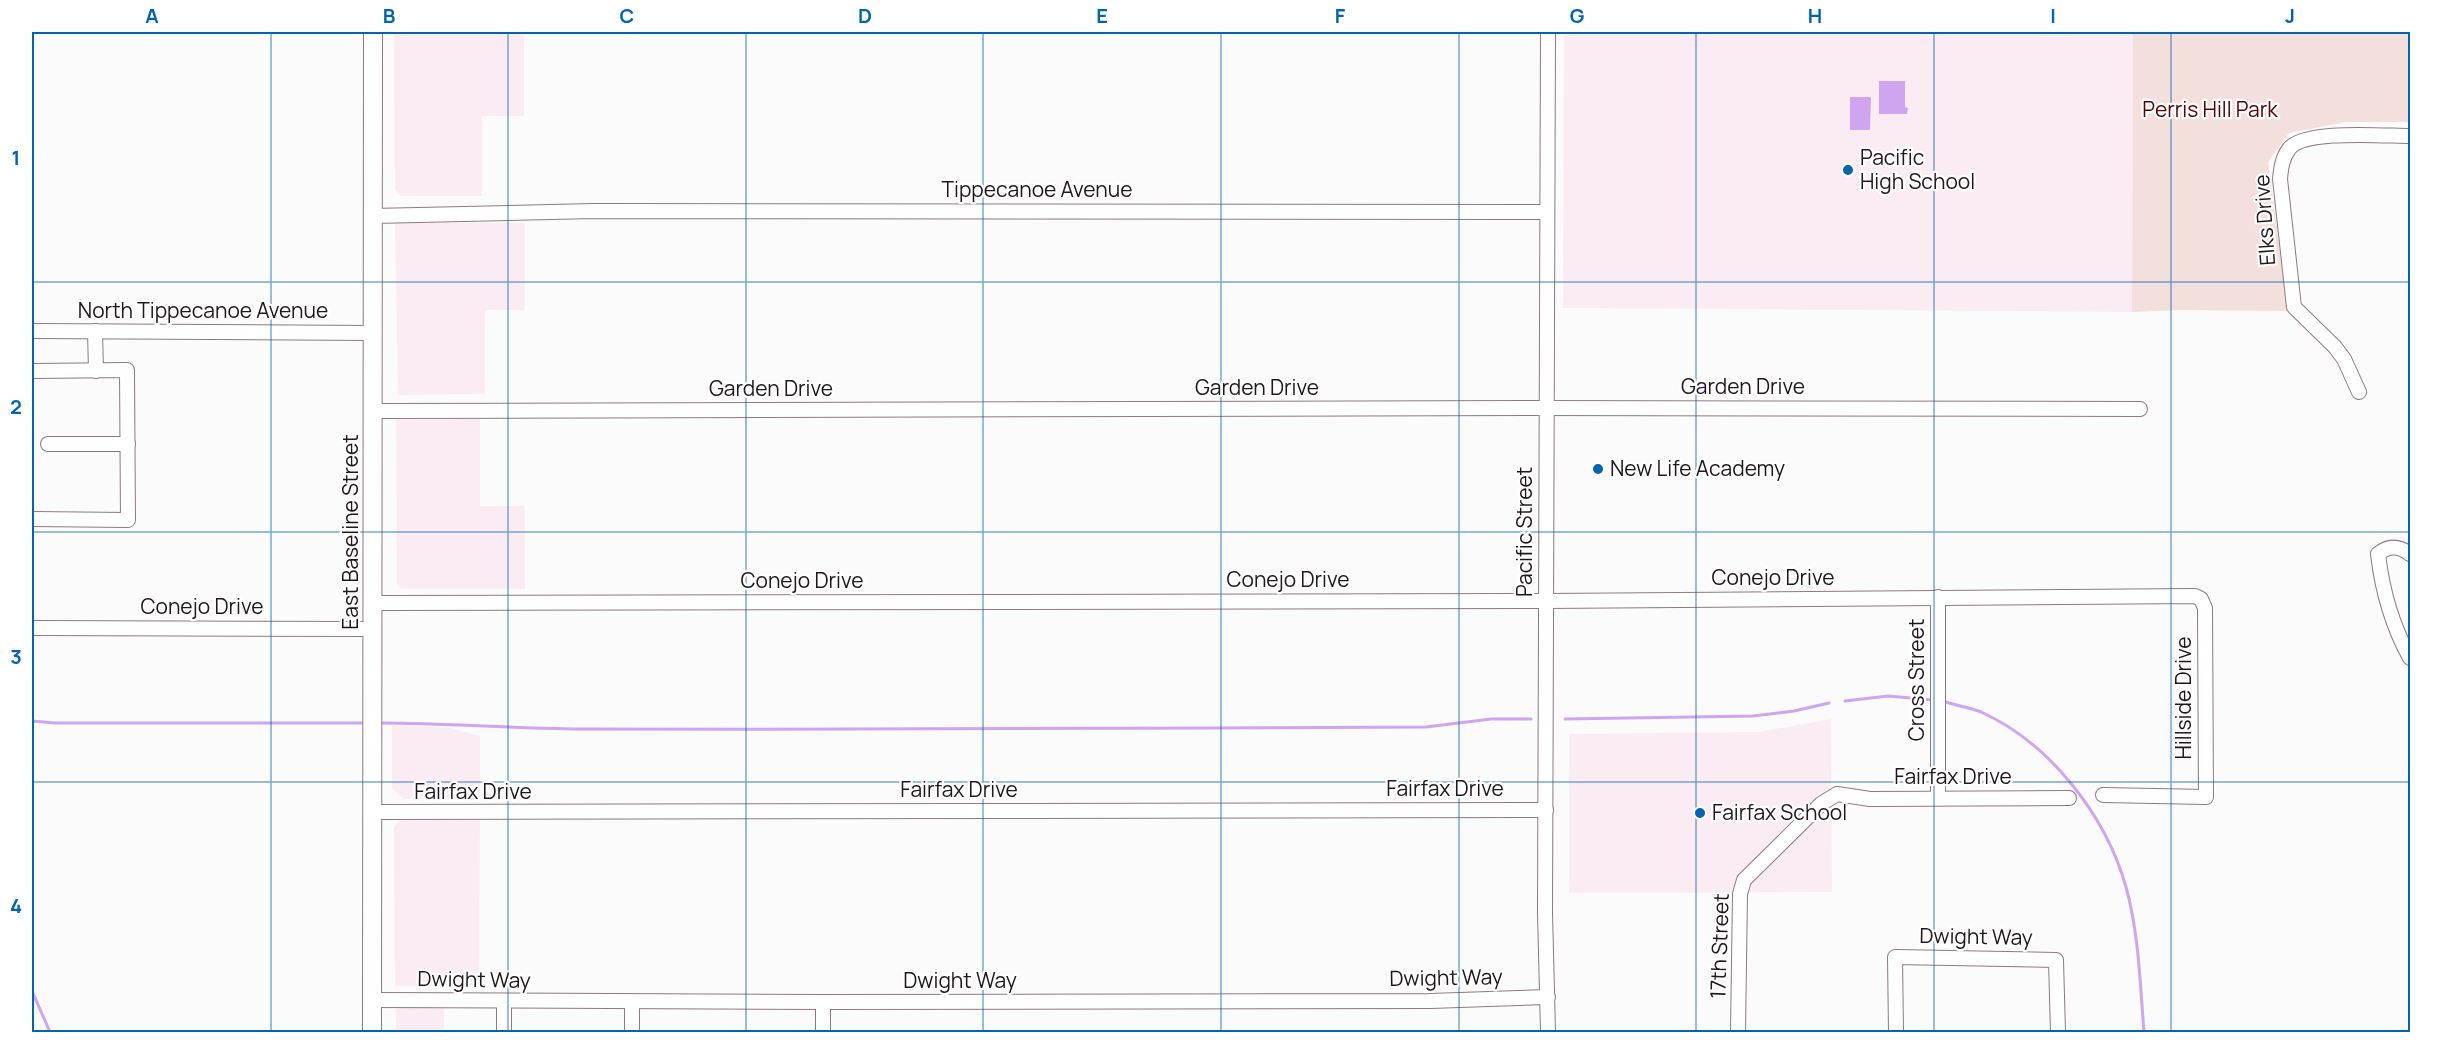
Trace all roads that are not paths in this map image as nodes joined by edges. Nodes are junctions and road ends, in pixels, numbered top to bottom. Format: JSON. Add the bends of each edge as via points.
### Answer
{"nodes":[{"id":1,"x":373,"y":32,"type":"edge"},
{"id":2,"x":1548,"y":32,"type":"edge"},
{"id":3,"x":2410,"y":135,"type":"edge"},
{"id":4,"x":1547,"y":212,"type":"junction"},
{"id":5,"x":372,"y":216,"type":"junction"},
{"id":6,"x":32,"y":331,"type":"edge"},
{"id":7,"x":95,"y":331,"type":"junction"},
{"id":8,"x":373,"y":333,"type":"junction"},
{"id":9,"x":32,"y":371,"type":"edge"},
{"id":10,"x":96,"y":371,"type":"junction"},
{"id":11,"x":2359,"y":392,"type":"dead end"},
{"id":12,"x":1546,"y":408,"type":"junction"},
{"id":13,"x":2140,"y":409,"type":"dead end"},
{"id":14,"x":374,"y":411,"type":"junction"},
{"id":15,"x":48,"y":444,"type":"dead end"},
{"id":16,"x":128,"y":444,"type":"junction"},
{"id":17,"x":32,"y":519,"type":"edge"},
{"id":18,"x":2410,"y":554,"type":"edge"},
{"id":19,"x":1938,"y":597,"type":"junction"},
{"id":20,"x":2201,"y":599,"type":"joint"},
{"id":21,"x":1546,"y":601,"type":"junction"},
{"id":22,"x":373,"y":603,"type":"junction"},
{"id":23,"x":32,"y":628,"type":"edge"},
{"id":24,"x":373,"y":628,"type":"junction"},
{"id":25,"x":2410,"y":658,"type":"edge"},
{"id":26,"x":1836,"y":794,"type":"joint"},
{"id":27,"x":2103,"y":795,"type":"dead end"},
{"id":28,"x":1938,"y":798,"type":"junction"},
{"id":29,"x":2069,"y":798,"type":"dead end"},
{"id":30,"x":1545,"y":810,"type":"junction"},
{"id":31,"x":372,"y":812,"type":"junction"},
{"id":32,"x":1548,"y":997,"type":"junction"},
{"id":33,"x":372,"y":1000,"type":"junction"},
{"id":34,"x":504,"y":1001,"type":"junction"},
{"id":35,"x":632,"y":1002,"type":"junction"},
{"id":36,"x":823,"y":1002,"type":"junction"},
{"id":37,"x":372,"y":1032,"type":"edge"},
{"id":38,"x":504,"y":1032,"type":"edge"},
{"id":39,"x":632,"y":1032,"type":"edge"},
{"id":40,"x":823,"y":1032,"type":"edge"},
{"id":41,"x":1548,"y":1032,"type":"edge"},
{"id":42,"x":1738,"y":1032,"type":"edge"},
{"id":43,"x":1896,"y":1032,"type":"edge"},
{"id":44,"x":2058,"y":1032,"type":"edge"}],
"edges":[{"from":1,"to":5,"type":"main road","name":"East Baseline Street"},
{"from":2,"to":4,"type":"street","name":"Pacific Street"},
{"from":3,"to":11,"type":"street","name":"Elks Drive","via":[[2330,134],[2306,139],[2289,147],[2281,166],[2294,307],[2335,347]]},
{"from":4,"to":5,"type":"street","name":"Tippecanoe Avenue","via":[[594,211]]},
{"from":4,"to":12,"type":"street","name":"Pacific Street"},
{"from":5,"to":8,"type":"main road","name":"East Baseline Street"},
{"from":6,"to":7,"type":"street","name":"North Tippecanoe Avenue"},
{"from":7,"to":8,"type":"street","name":"North Tippecanoe Avenue"},
{"from":7,"to":10,"type":"street"},
{"from":8,"to":14,"type":"main road","name":"East Baseline Street"},
{"from":9,"to":10,"type":"street"},
{"from":10,"to":16,"type":"street","via":[[127,370]]},
{"from":12,"to":13,"type":"street","name":"Garden Drive"},
{"from":12,"to":14,"type":"street","name":"Garden Drive"},
{"from":12,"to":21,"type":"street","name":"Pacific Street"},
{"from":14,"to":22,"type":"main road","name":"East Baseline Street"},
{"from":15,"to":16,"type":"street"},
{"from":16,"to":17,"type":"street","via":[[128,520]]},
{"from":18,"to":25,"type":"street","via":[[2398,547],[2386,548],[2378,554],[2394,621]]},
{"from":19,"to":20,"type":"street","name":"Conejo Drive"},
{"from":19,"to":21,"type":"street","name":"Conejo Drive"},
{"from":19,"to":28,"type":"street","name":"Cross Street"},
{"from":20,"to":27,"type":"street","name":"Hillside Drive","via":[[2205,608],[2206,797]]},
{"from":21,"to":22,"type":"street","name":"Conejo Drive"},
{"from":21,"to":30,"type":"street","name":"Pacific Street"},
{"from":22,"to":24,"type":"main road","name":"East Baseline Street"},
{"from":23,"to":24,"type":"street","name":"Conejo Drive"},
{"from":24,"to":31,"type":"main road","name":"East Baseline Street"},
{"from":26,"to":28,"type":"street","name":"Fairfax Drive","via":[[1870,799]]},
{"from":26,"to":42,"type":"street","name":"17th Street","via":[[1744,880],[1740,904]]},
{"from":28,"to":29,"type":"street","name":"Fairfax Drive"},
{"from":30,"to":31,"type":"street","name":"Fairfax Drive"},
{"from":30,"to":32,"type":"street","name":"Pacific Street"},
{"from":31,"to":33,"type":"main road","name":"East Baseline Street"},
{"from":32,"to":36,"type":"street","name":"Dwight Way","via":[[1430,1001]]},
{"from":32,"to":41,"type":"street","name":"Pacific Street"},
{"from":33,"to":34,"type":"street","name":"Dwight Way"},
{"from":33,"to":37,"type":"main road","name":"East Baseline Street"},
{"from":34,"to":35,"type":"street","name":"Dwight Way"},
{"from":34,"to":38,"type":"street"},
{"from":35,"to":36,"type":"street","name":"Dwight Way"},
{"from":35,"to":39,"type":"street"},
{"from":36,"to":40,"type":"street"},
{"from":43,"to":44,"type":"street","name":"Dwight Way","via":[[1895,957],[2056,960]]}]}
